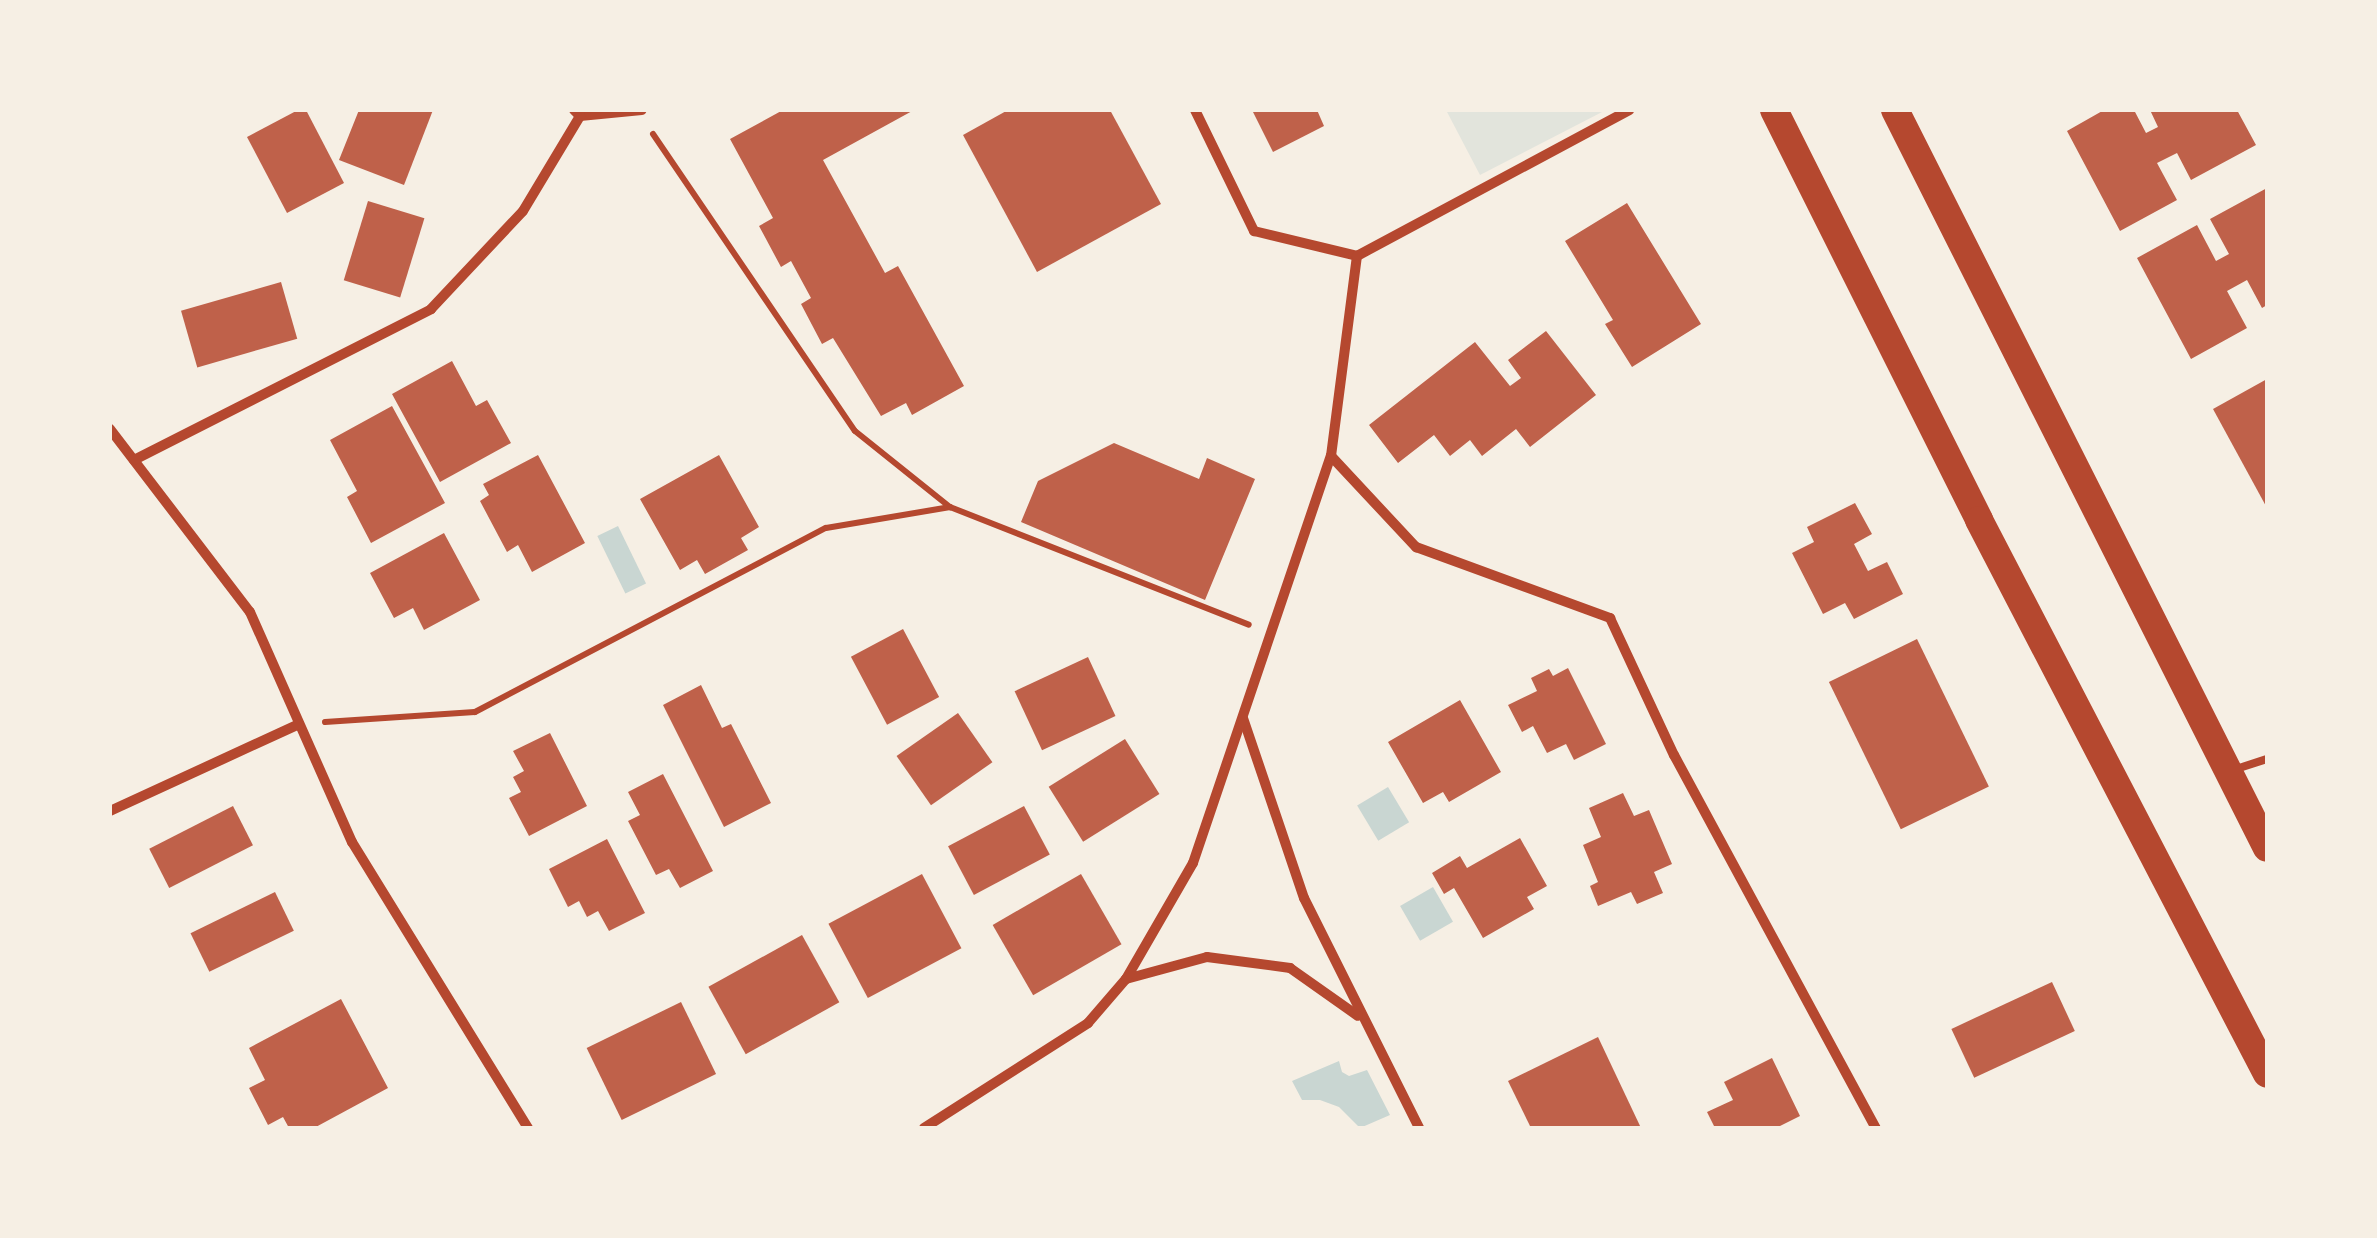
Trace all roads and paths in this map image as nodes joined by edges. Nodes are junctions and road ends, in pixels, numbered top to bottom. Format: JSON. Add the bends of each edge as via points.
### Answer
{"nodes":[{"id":1,"x":1194,"y":110,"type":"edge"},
{"id":2,"x":1629,"y":110,"type":"edge"},
{"id":3,"x":1774,"y":110,"type":"edge"},
{"id":4,"x":1894,"y":110,"type":"edge"},
{"id":5,"x":640,"y":111,"type":"edge"},
{"id":6,"x":577,"y":113,"type":"edge"},
{"id":7,"x":1357,"y":256,"type":"junction"},
{"id":8,"x":110,"y":429,"type":"edge"},
{"id":9,"x":1331,"y":456,"type":"junction"},
{"id":10,"x":134,"y":460,"type":"junction"},
{"id":11,"x":950,"y":507,"type":"junction"},
{"id":12,"x":1271,"y":633,"type":"junction"},
{"id":13,"x":1242,"y":717,"type":"junction"},
{"id":14,"x":299,"y":724,"type":"junction"},
{"id":15,"x":2267,"y":759,"type":"edge"},
{"id":16,"x":2228,"y":772,"type":"junction"},
{"id":17,"x":110,"y":811,"type":"edge"},
{"id":18,"x":2267,"y":848,"type":"edge"},
{"id":19,"x":1126,"y":979,"type":"junction"},
{"id":20,"x":1359,"y":1016,"type":"junction"},
{"id":21,"x":2267,"y":1074,"type":"edge"},
{"id":22,"x":528,"y":1128,"type":"edge"},
{"id":23,"x":924,"y":1128,"type":"edge"},
{"id":24,"x":1419,"y":1128,"type":"edge"},
{"id":25,"x":1876,"y":1128,"type":"edge"}],
"edges":[{"from":1,"to":7,"type":"street","via":[[1254,231]]},
{"from":2,"to":7,"type":"street"},
{"from":3,"to":21,"type":"highway"},
{"from":4,"to":16,"type":"highway"},
{"from":5,"to":6,"type":"street"},
{"from":5,"to":11,"type":"path","via":[[855,431]]},
{"from":6,"to":10,"type":"street","via":[[524,211],[431,308]]},
{"from":7,"to":9,"type":"street"},
{"from":8,"to":10,"type":"street"},
{"from":9,"to":12,"type":"street"},
{"from":9,"to":25,"type":"street","via":[[1416,548],[1610,618],[1674,755]]},
{"from":10,"to":14,"type":"street","via":[[250,612]]},
{"from":11,"to":12,"type":"path"},
{"from":11,"to":14,"type":"path","via":[[826,528],[475,712]]},
{"from":12,"to":13,"type":"street"},
{"from":13,"to":19,"type":"street","via":[[1193,863]]},
{"from":13,"to":20,"type":"street","via":[[1304,898]]},
{"from":14,"to":17,"type":"street"},
{"from":14,"to":22,"type":"street","via":[[352,842]]},
{"from":15,"to":16,"type":"lane"},
{"from":16,"to":18,"type":"highway"},
{"from":19,"to":20,"type":"street","via":[[1207,957],[1290,968]]},
{"from":19,"to":23,"type":"street","via":[[1088,1023]]},
{"from":20,"to":24,"type":"street"}]}
